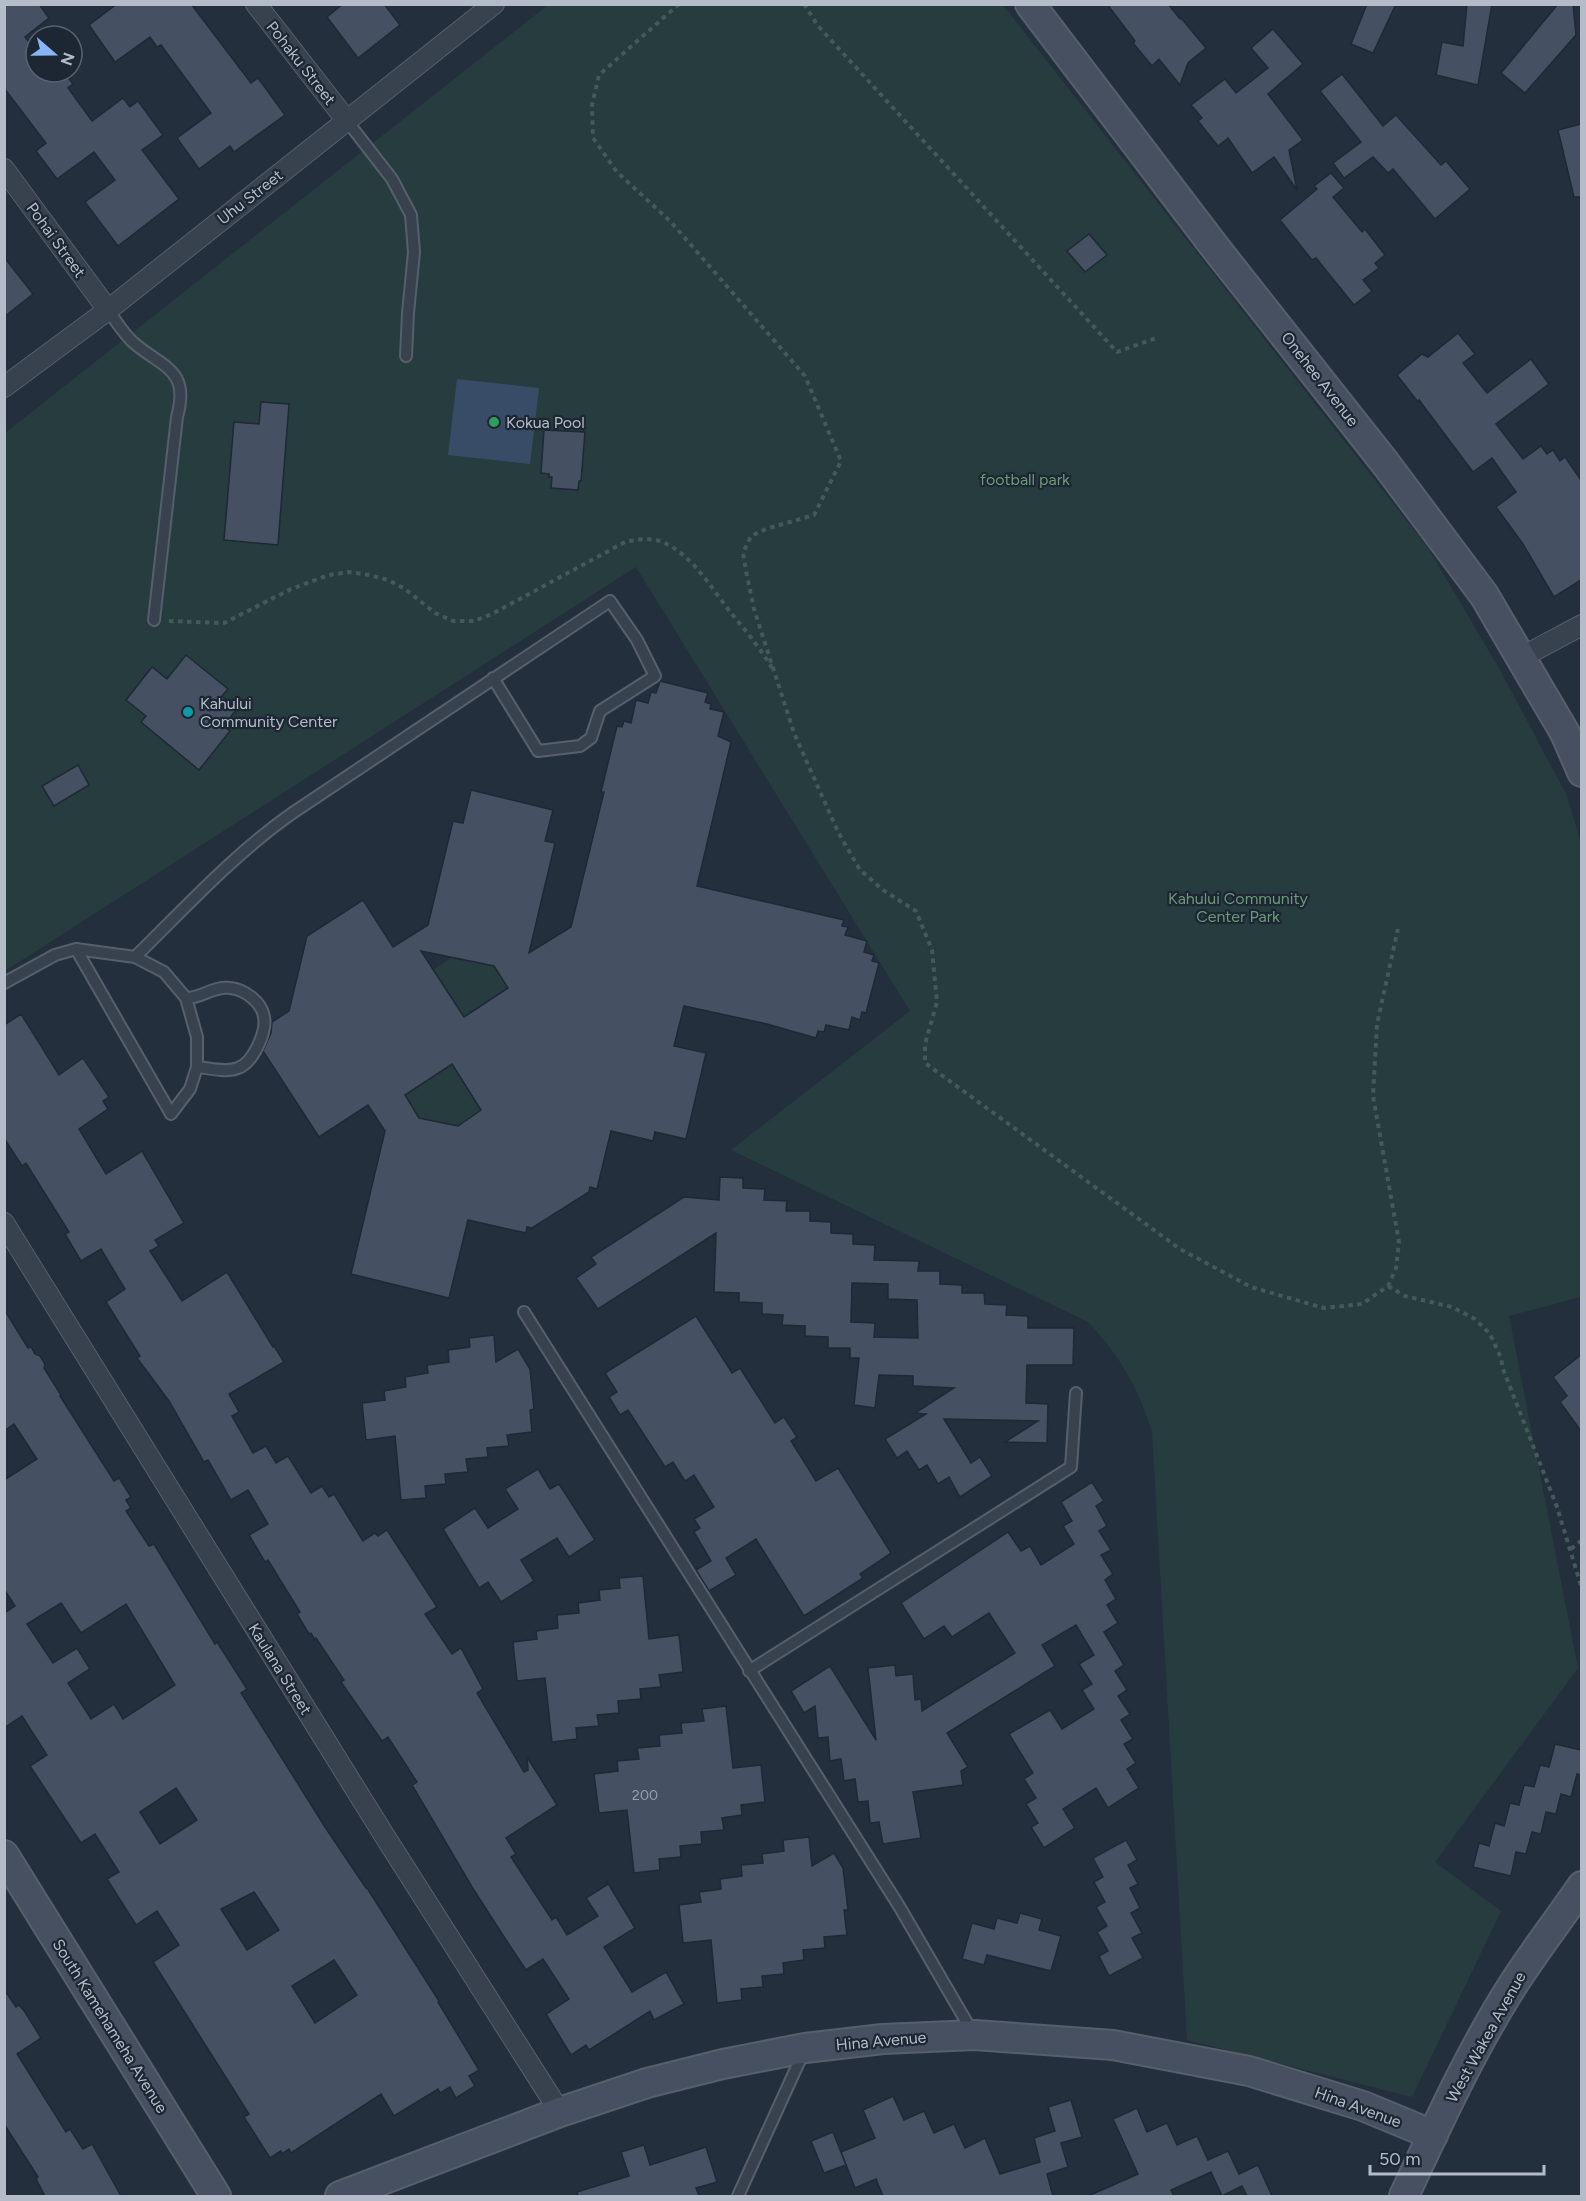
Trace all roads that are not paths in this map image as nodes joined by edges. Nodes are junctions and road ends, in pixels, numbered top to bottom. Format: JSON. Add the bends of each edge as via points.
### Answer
{"nodes":[{"id":1,"x":256,"y":4,"type":"edge"},
{"id":2,"x":494,"y":4,"type":"edge"},
{"id":3,"x":1030,"y":4,"type":"edge"},
{"id":4,"x":347,"y":121,"type":"junction"},
{"id":5,"x":4,"y":169,"type":"edge"},
{"id":6,"x":108,"y":310,"type":"junction"},
{"id":7,"x":406,"y":356,"type":"dead end"},
{"id":8,"x":4,"y":387,"type":"edge"},
{"id":9,"x":154,"y":620,"type":"road end"},
{"id":10,"x":1581,"y":625,"type":"edge"},
{"id":11,"x":1522,"y":657,"type":"junction"},
{"id":12,"x":493,"y":678,"type":"junction"},
{"id":13,"x":1581,"y":772,"type":"edge"},
{"id":14,"x":76,"y":949,"type":"junction"},
{"id":15,"x":135,"y":957,"type":"junction"},
{"id":16,"x":4,"y":983,"type":"edge"},
{"id":17,"x":186,"y":998,"type":"junction"},
{"id":18,"x":197,"y":1066,"type":"junction"},
{"id":19,"x":4,"y":1223,"type":"edge"},
{"id":20,"x":524,"y":1312,"type":"dead end"},
{"id":21,"x":1076,"y":1393,"type":"dead end"},
{"id":22,"x":749,"y":1671,"type":"junction"},
{"id":23,"x":4,"y":1856,"type":"edge"},
{"id":24,"x":1581,"y":1886,"type":"edge"},
{"id":25,"x":975,"y":2035,"type":"junction"},
{"id":26,"x":805,"y":2048,"type":"junction"},
{"id":27,"x":561,"y":2112,"type":"junction"},
{"id":28,"x":1433,"y":2136,"type":"junction"},
{"id":29,"x":216,"y":2196,"type":"edge"},
{"id":30,"x":340,"y":2196,"type":"edge"},
{"id":31,"x":738,"y":2196,"type":"edge"},
{"id":32,"x":1404,"y":2196,"type":"edge"}],
"edges":[{"from":1,"to":4,"type":"street","name":"Pohaku Street"},
{"from":2,"to":4,"type":"street","name":"Uhu Street"},
{"from":3,"to":11,"type":"street","name":"Onehee Avenue","via":[[1386,464],[1484,595]]},
{"from":4,"to":6,"type":"street","name":"Uhu Street"},
{"from":4,"to":7,"type":"lane","via":[[392,180],[411,215],[414,252]]},
{"from":5,"to":6,"type":"street","name":"Pohai Street"},
{"from":6,"to":8,"type":"street","name":"Uhu Street"},
{"from":6,"to":9,"type":"lane","via":[[133,343],[170,369],[180,385],[182,399]]},
{"from":10,"to":11,"type":"street"},
{"from":11,"to":13,"type":"street","name":"Onehee Avenue","via":[[1565,733]]},
{"from":12,"to":12,"type":"lane","via":[[610,601],[637,640],[655,676],[600,711],[591,738],[580,746],[538,751]]},
{"from":12,"to":15,"type":"lane","via":[[266,831]]},
{"from":14,"to":15,"type":"lane"},
{"from":14,"to":16,"type":"lane","via":[[55,955]]},
{"from":14,"to":18,"type":"lane","via":[[171,1114],[190,1089]]},
{"from":15,"to":17,"type":"lane","via":[[164,972]]},
{"from":17,"to":18,"type":"lane","via":[[197,1037]]},
{"from":17,"to":18,"type":"lane","via":[[231,988],[249,995],[264,1016],[256,1050],[247,1064],[230,1071]]},
{"from":19,"to":27,"type":"street","name":"Kaulana Street"},
{"from":20,"to":22,"type":"lane"},
{"from":21,"to":22,"type":"lane","via":[[1071,1467]]},
{"from":22,"to":25,"type":"lane"},
{"from":23,"to":29,"type":"street","name":"South Kamehameha Avenue"},
{"from":24,"to":28,"type":"street","name":"West Wakea Avenue","via":[[1516,1980]]},
{"from":25,"to":26,"type":"street","name":"Hina Avenue","via":[[883,2039]]},
{"from":25,"to":28,"type":"street","name":"Hina Avenue","via":[[1113,2045],[1249,2071],[1362,2106]]},
{"from":26,"to":27,"type":"street","name":"Hina Avenue","via":[[647,2083]]},
{"from":26,"to":31,"type":"lane"},
{"from":27,"to":30,"type":"street","name":"Hina Avenue"},
{"from":28,"to":32,"type":"street","name":"West Wakea Avenue"}]}
